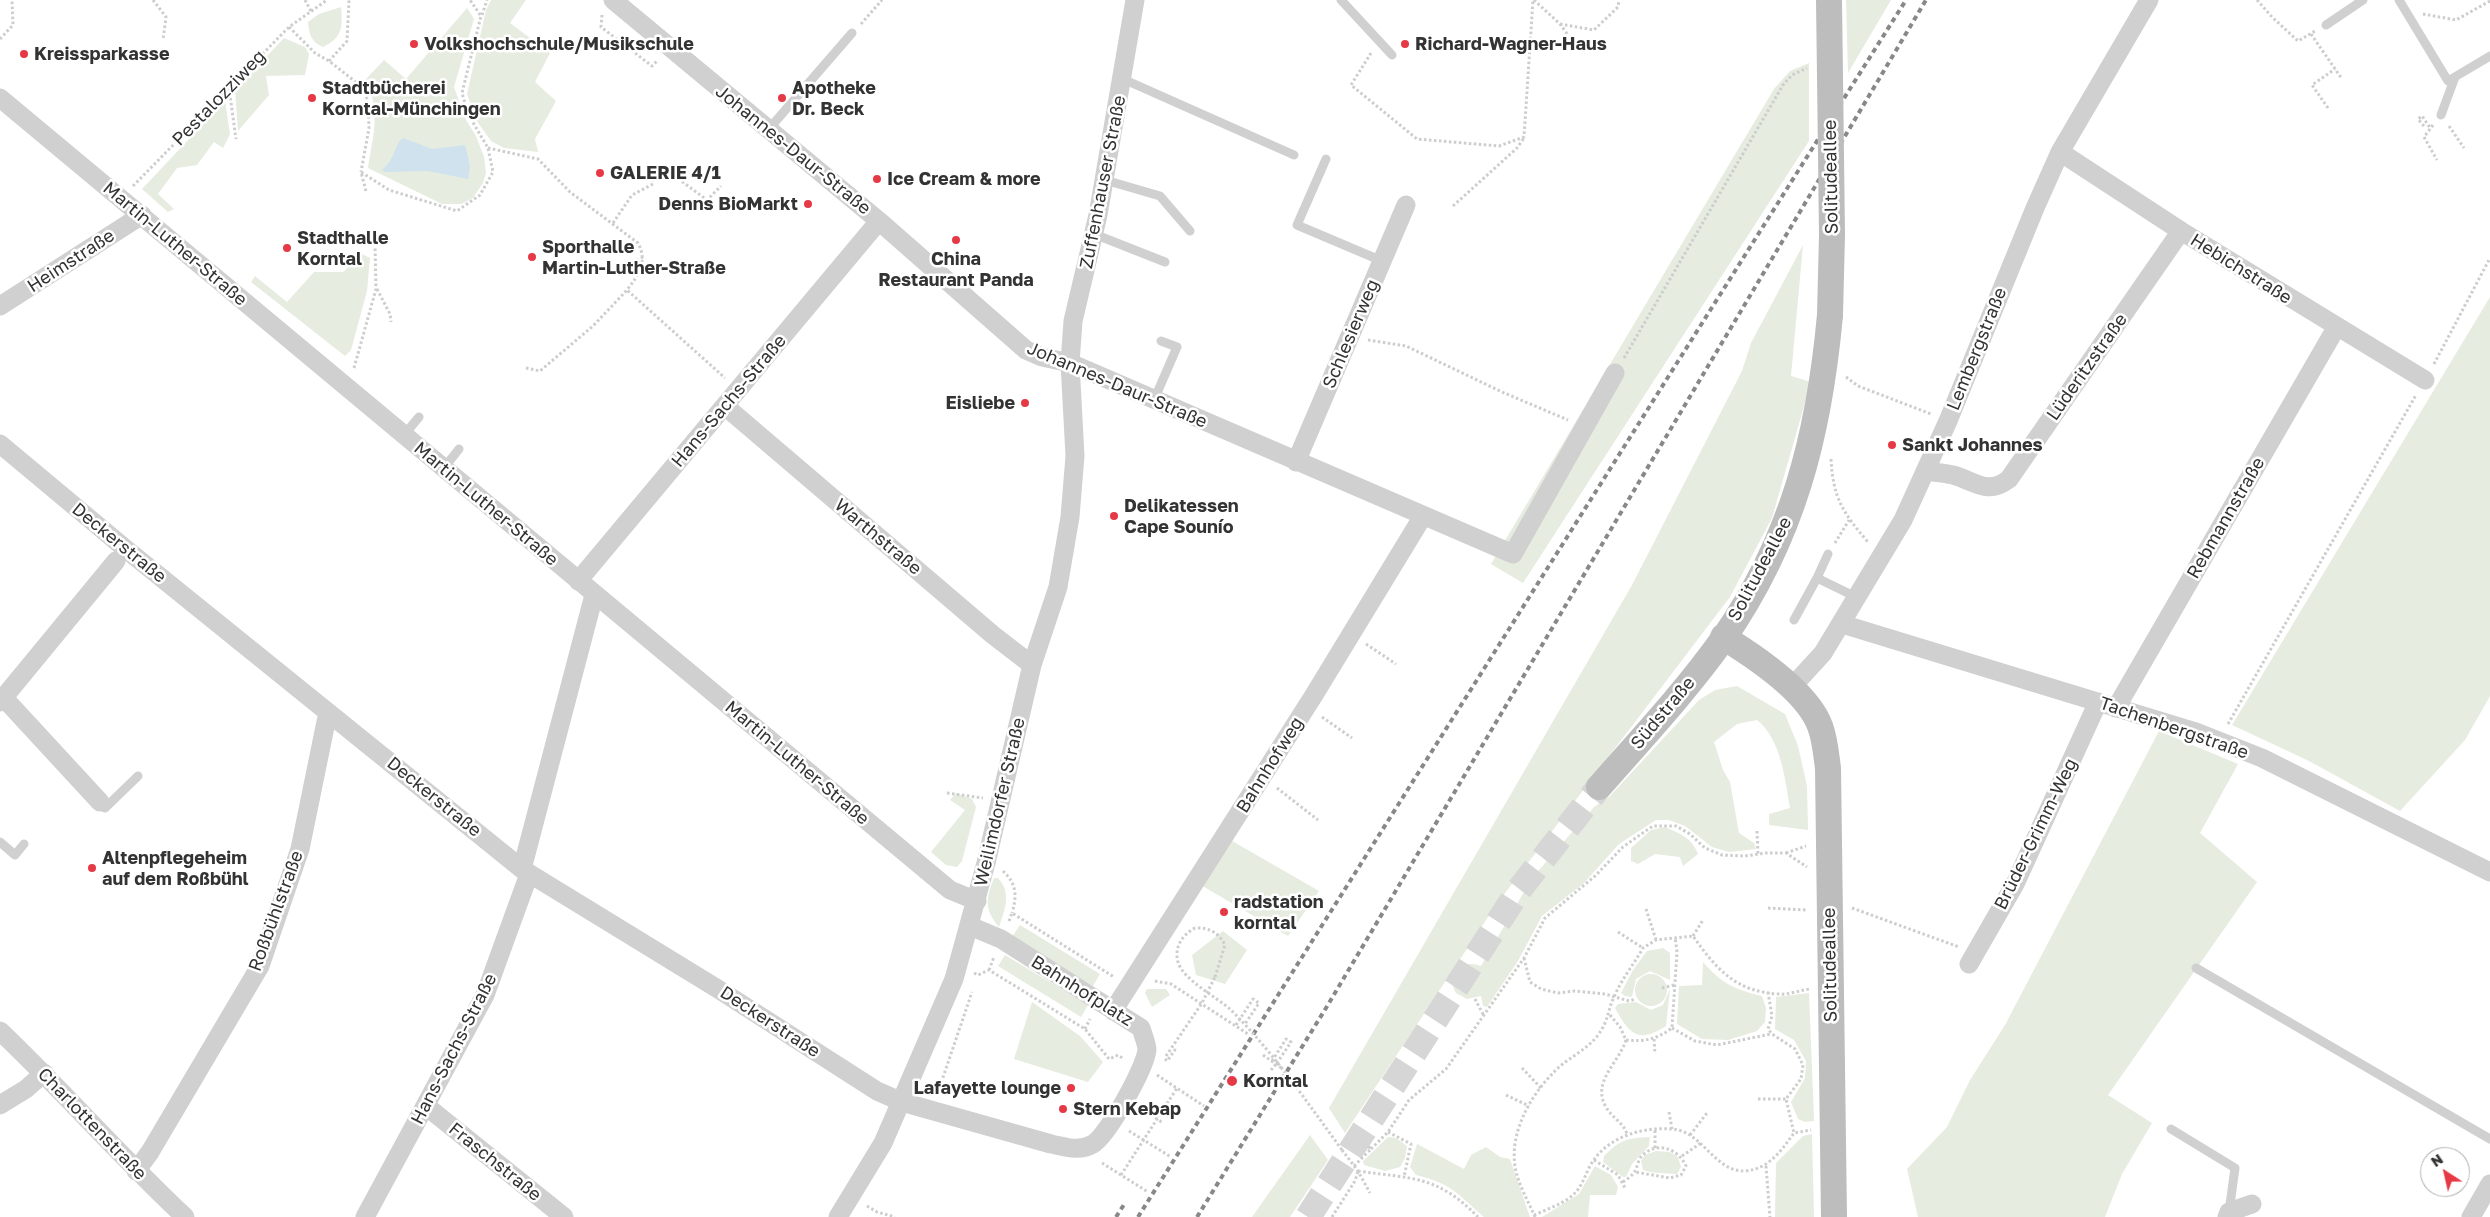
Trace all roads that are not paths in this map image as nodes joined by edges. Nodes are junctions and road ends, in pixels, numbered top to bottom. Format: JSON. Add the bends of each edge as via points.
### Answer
{"nodes":[{"id":1,"x":1135,"y":0,"type":"edge"},
{"id":2,"x":1341,"y":0,"type":"edge"},
{"id":3,"x":1829,"y":0,"type":"edge"},
{"id":4,"x":2149,"y":0,"type":"edge"},
{"id":5,"x":2363,"y":0,"type":"edge"},
{"id":6,"x":2399,"y":0,"type":"edge"},
{"id":7,"x":608,"y":4,"type":"edge"},
{"id":8,"x":2326,"y":25,"type":"road end"},
{"id":9,"x":852,"y":34,"type":"road end"},
{"id":10,"x":1392,"y":55,"type":"dead end"},
{"id":11,"x":2490,"y":56,"type":"edge"},
{"id":12,"x":2454,"y":77,"type":"junction"},
{"id":13,"x":1123,"y":79,"type":"junction"},
{"id":14,"x":0,"y":98,"type":"edge"},
{"id":15,"x":2442,"y":115,"type":"road end"},
{"id":16,"x":768,"y":131,"type":"junction"},
{"id":17,"x":2060,"y":152,"type":"junction"},
{"id":18,"x":1294,"y":155,"type":"dead end"},
{"id":19,"x":1326,"y":159,"type":"dead end"},
{"id":20,"x":1105,"y":180,"type":"junction"},
{"id":21,"x":1406,"y":205,"type":"dead end"},
{"id":22,"x":142,"y":215,"type":"junction"},
{"id":23,"x":879,"y":221,"type":"junction"},
{"id":24,"x":1190,"y":230,"type":"dead end"},
{"id":25,"x":2181,"y":231,"type":"junction"},
{"id":26,"x":1094,"y":234,"type":"junction"},
{"id":27,"x":1382,"y":261,"type":"junction"},
{"id":28,"x":1165,"y":262,"type":"dead end"},
{"id":29,"x":0,"y":306,"type":"edge"},
{"id":30,"x":2336,"y":328,"type":"junction"},
{"id":31,"x":1161,"y":341,"type":"dead end"},
{"id":32,"x":1070,"y":363,"type":"junction"},
{"id":33,"x":1615,"y":373,"type":"road end"},
{"id":34,"x":2425,"y":380,"type":"road end"},
{"id":35,"x":1154,"y":400,"type":"junction"},
{"id":36,"x":726,"y":407,"type":"junction"},
{"id":37,"x":420,"y":417,"type":"dead end"},
{"id":38,"x":404,"y":436,"type":"junction"},
{"id":39,"x":0,"y":444,"type":"edge"},
{"id":40,"x":460,"y":449,"type":"dead end"},
{"id":41,"x":1296,"y":462,"type":"junction"},
{"id":42,"x":444,"y":468,"type":"junction"},
{"id":43,"x":1925,"y":471,"type":"junction"},
{"id":44,"x":1423,"y":516,"type":"junction"},
{"id":45,"x":1828,"y":554,"type":"road end"},
{"id":46,"x":116,"y":562,"type":"dead end"},
{"id":47,"x":1817,"y":578,"type":"junction"},
{"id":48,"x":578,"y":581,"type":"junction"},
{"id":49,"x":594,"y":594,"type":"junction"},
{"id":50,"x":1856,"y":597,"type":"junction"},
{"id":51,"x":1794,"y":620,"type":"dead end"},
{"id":52,"x":1842,"y":624,"type":"junction"},
{"id":53,"x":1723,"y":638,"type":"junction"},
{"id":54,"x":1032,"y":665,"type":"junction"},
{"id":55,"x":1791,"y":688,"type":"junction"},
{"id":56,"x":2,"y":700,"type":"edge"},
{"id":57,"x":2107,"y":705,"type":"junction"},
{"id":58,"x":328,"y":712,"type":"junction"},
{"id":59,"x":138,"y":776,"type":"dead end"},
{"id":60,"x":1599,"y":787,"type":"tunnel mouth"},
{"id":61,"x":100,"y":802,"type":"joint"},
{"id":62,"x":0,"y":842,"type":"edge"},
{"id":63,"x":24,"y":844,"type":"dead end"},
{"id":64,"x":526,"y":871,"type":"junction"},
{"id":65,"x":2490,"y":872,"type":"edge"},
{"id":66,"x":977,"y":901,"type":"junction"},
{"id":67,"x":970,"y":926,"type":"junction"},
{"id":68,"x":1973,"y":958,"type":"road end"},
{"id":69,"x":2196,"y":968,"type":"dead end"},
{"id":70,"x":1113,"y":1011,"type":"junction"},
{"id":71,"x":0,"y":1031,"type":"edge"},
{"id":72,"x":44,"y":1073,"type":"junction"},
{"id":73,"x":902,"y":1102,"type":"junction"},
{"id":74,"x":0,"y":1106,"type":"edge"},
{"id":75,"x":426,"y":1106,"type":"junction"},
{"id":76,"x":2171,"y":1129,"type":"dead end"},
{"id":77,"x":2490,"y":1140,"type":"edge"},
{"id":78,"x":136,"y":1171,"type":"junction"},
{"id":79,"x":2490,"y":1184,"type":"edge"},
{"id":80,"x":2252,"y":1204,"type":"dead end"},
{"id":81,"x":2228,"y":1215,"type":"edge"},
{"id":82,"x":184,"y":1217,"type":"edge"},
{"id":83,"x":365,"y":1217,"type":"edge"},
{"id":84,"x":564,"y":1217,"type":"edge"},
{"id":85,"x":838,"y":1217,"type":"edge"},
{"id":86,"x":1834,"y":1217,"type":"edge"},
{"id":87,"x":2471,"y":1217,"type":"edge"}],
"edges":[{"from":1,"to":13,"type":"street","name":"Zuffenhauser Straße"},
{"from":2,"to":10,"type":"lane"},
{"from":3,"to":53,"type":"main road","name":"Solitudeallee","bridge":true,"via":[[1823,70],[1832,235],[1830,315],[1824,372],[1804,473],[1778,540]]},
{"from":4,"to":17,"type":"street","name":"Lembergstraße"},
{"from":5,"to":8,"type":"lane"},
{"from":6,"to":12,"type":"lane","via":[[2448,81]]},
{"from":7,"to":16,"type":"street","name":"Johannes-Daur-Straße","via":[[669,47]]},
{"from":9,"to":16,"type":"lane"},
{"from":11,"to":12,"type":"lane"},
{"from":12,"to":15,"type":"lane"},
{"from":13,"to":18,"type":"lane"},
{"from":13,"to":20,"type":"street","name":"Zuffenhauser Straße"},
{"from":14,"to":22,"type":"street","name":"Martin-Luther-Straße"},
{"from":16,"to":23,"type":"street","name":"Johannes-Daur-Straße"},
{"from":17,"to":25,"type":"street","name":"Hebichstraße"},
{"from":17,"to":43,"type":"street","name":"Lembergstraße"},
{"from":19,"to":27,"type":"lane","via":[[1297,225]]},
{"from":20,"to":24,"type":"lane","via":[[1160,196]]},
{"from":20,"to":26,"type":"street","name":"Zuffenhauser Straße"},
{"from":21,"to":27,"type":"street","name":"Schlesierweg"},
{"from":22,"to":29,"type":"street","name":"Heimstraße"},
{"from":22,"to":38,"type":"street","name":"Martin-Luther-Straße"},
{"from":23,"to":32,"type":"street","name":"Johannes-Daur-Straße","via":[[1026,350]]},
{"from":23,"to":36,"type":"street","name":"Hans-Sachs-Straße"},
{"from":25,"to":30,"type":"street","name":"Hebichstraße"},
{"from":25,"to":43,"type":"street","name":"Lüderitzstraße","via":[[2009,479],[1995,488],[1988,488],[1953,475]]},
{"from":26,"to":28,"type":"lane"},
{"from":26,"to":32,"type":"street","name":"Zuffenhauser Straße","via":[[1073,320]]},
{"from":27,"to":41,"type":"street","name":"Schlesierweg"},
{"from":30,"to":34,"type":"street","name":"Hebichstraße"},
{"from":30,"to":57,"type":"street","name":"Rebmannstraße"},
{"from":31,"to":35,"type":"lane","via":[[1177,347]]},
{"from":32,"to":35,"type":"street","name":"Johannes-Daur-Straße"},
{"from":32,"to":54,"type":"street","name":"Weilimdorfer Straße","via":[[1075,456],[1070,517],[1058,587]]},
{"from":33,"to":44,"type":"street","name":"Johannes-Daur-Straße","via":[[1513,554]]},
{"from":35,"to":41,"type":"street","name":"Johannes-Daur-Straße"},
{"from":36,"to":48,"type":"street","name":"Hans-Sachs-Straße"},
{"from":36,"to":54,"type":"street","name":"Warthstraße"},
{"from":37,"to":38,"type":"lane"},
{"from":38,"to":42,"type":"street","name":"Martin-Luther-Straße"},
{"from":39,"to":58,"type":"street","name":"Deckerstraße"},
{"from":40,"to":42,"type":"lane"},
{"from":41,"to":44,"type":"street","name":"Johannes-Daur-Straße"},
{"from":42,"to":48,"type":"street","name":"Martin-Luther-Straße"},
{"from":43,"to":50,"type":"street","name":"Lembergstraße","via":[[1903,520]]},
{"from":44,"to":70,"type":"street","name":"Bahnhofweg","via":[[1307,707]]},
{"from":45,"to":47,"type":"lane"},
{"from":46,"to":56,"type":"street"},
{"from":47,"to":50,"type":"lane"},
{"from":47,"to":51,"type":"lane"},
{"from":48,"to":49,"type":"street","name":"Martin-Luther-Straße"},
{"from":49,"to":64,"type":"street","name":"Hans-Sachs-Straße"},
{"from":49,"to":66,"type":"street","name":"Martin-Luther-Straße","via":[[950,890]]},
{"from":50,"to":52,"type":"street","name":"Lembergstraße"},
{"from":52,"to":55,"type":"street","name":"Lembergstraße","via":[[1823,653]]},
{"from":52,"to":57,"type":"street","name":"Tachenbergstraße"},
{"from":53,"to":55,"type":"main road","name":"Solitudeallee"},
{"from":53,"to":60,"type":"main road","name":"Südstraße","via":[[1683,690]]},
{"from":54,"to":66,"type":"street","name":"Weilimdorfer Straße"},
{"from":55,"to":86,"type":"main road","name":"Solitudeallee","via":[[1814,714],[1824,741],[1828,768],[1828,870],[1821,905]]},
{"from":56,"to":61,"type":"street"},
{"from":57,"to":65,"type":"street","name":"Tachenbergstraße","via":[[2196,732],[2262,758]]},
{"from":57,"to":68,"type":"street","name":"Brüder-Grimm-Weg"},
{"from":58,"to":64,"type":"street","name":"Deckerstraße"},
{"from":58,"to":78,"type":"street","name":"Roßbühlstraße","via":[[300,849],[260,966]]},
{"from":59,"to":61,"type":"lane","via":[[105,808]]},
{"from":62,"to":63,"type":"lane","via":[[15,855]]},
{"from":64,"to":73,"type":"street","name":"Deckerstraße","via":[[877,1091]]},
{"from":64,"to":75,"type":"street","name":"Hans-Sachs-Straße","via":[[485,995]]},
{"from":66,"to":67,"type":"street","name":"Weilimdorfer Straße"},
{"from":67,"to":70,"type":"street","name":"Bahnhofplatz","via":[[1001,939]]},
{"from":67,"to":73,"type":"street","name":"Weilimdorfer Straße","via":[[957,967]]},
{"from":69,"to":77,"type":"lane"},
{"from":70,"to":73,"type":"street","name":"Bahnhofplatz","via":[[1141,1028],[1147,1048],[1147,1071],[1094,1144],[1076,1150]]},
{"from":71,"to":72,"type":"street","name":"Charlottenstraße"},
{"from":72,"to":74,"type":"street","via":[[26,1090]]},
{"from":72,"to":78,"type":"street","name":"Charlottenstraße"},
{"from":73,"to":85,"type":"street","name":"Weilimdorfer Straße","via":[[883,1143]]},
{"from":75,"to":83,"type":"street","name":"Hans-Sachs-Straße"},
{"from":75,"to":84,"type":"street","name":"Fraschstraße"},
{"from":76,"to":81,"type":"lane","via":[[2235,1168]]},
{"from":78,"to":82,"type":"street","name":"Charlottenstraße"},
{"from":79,"to":87,"type":"street"},
{"from":80,"to":81,"type":"street"}]}
